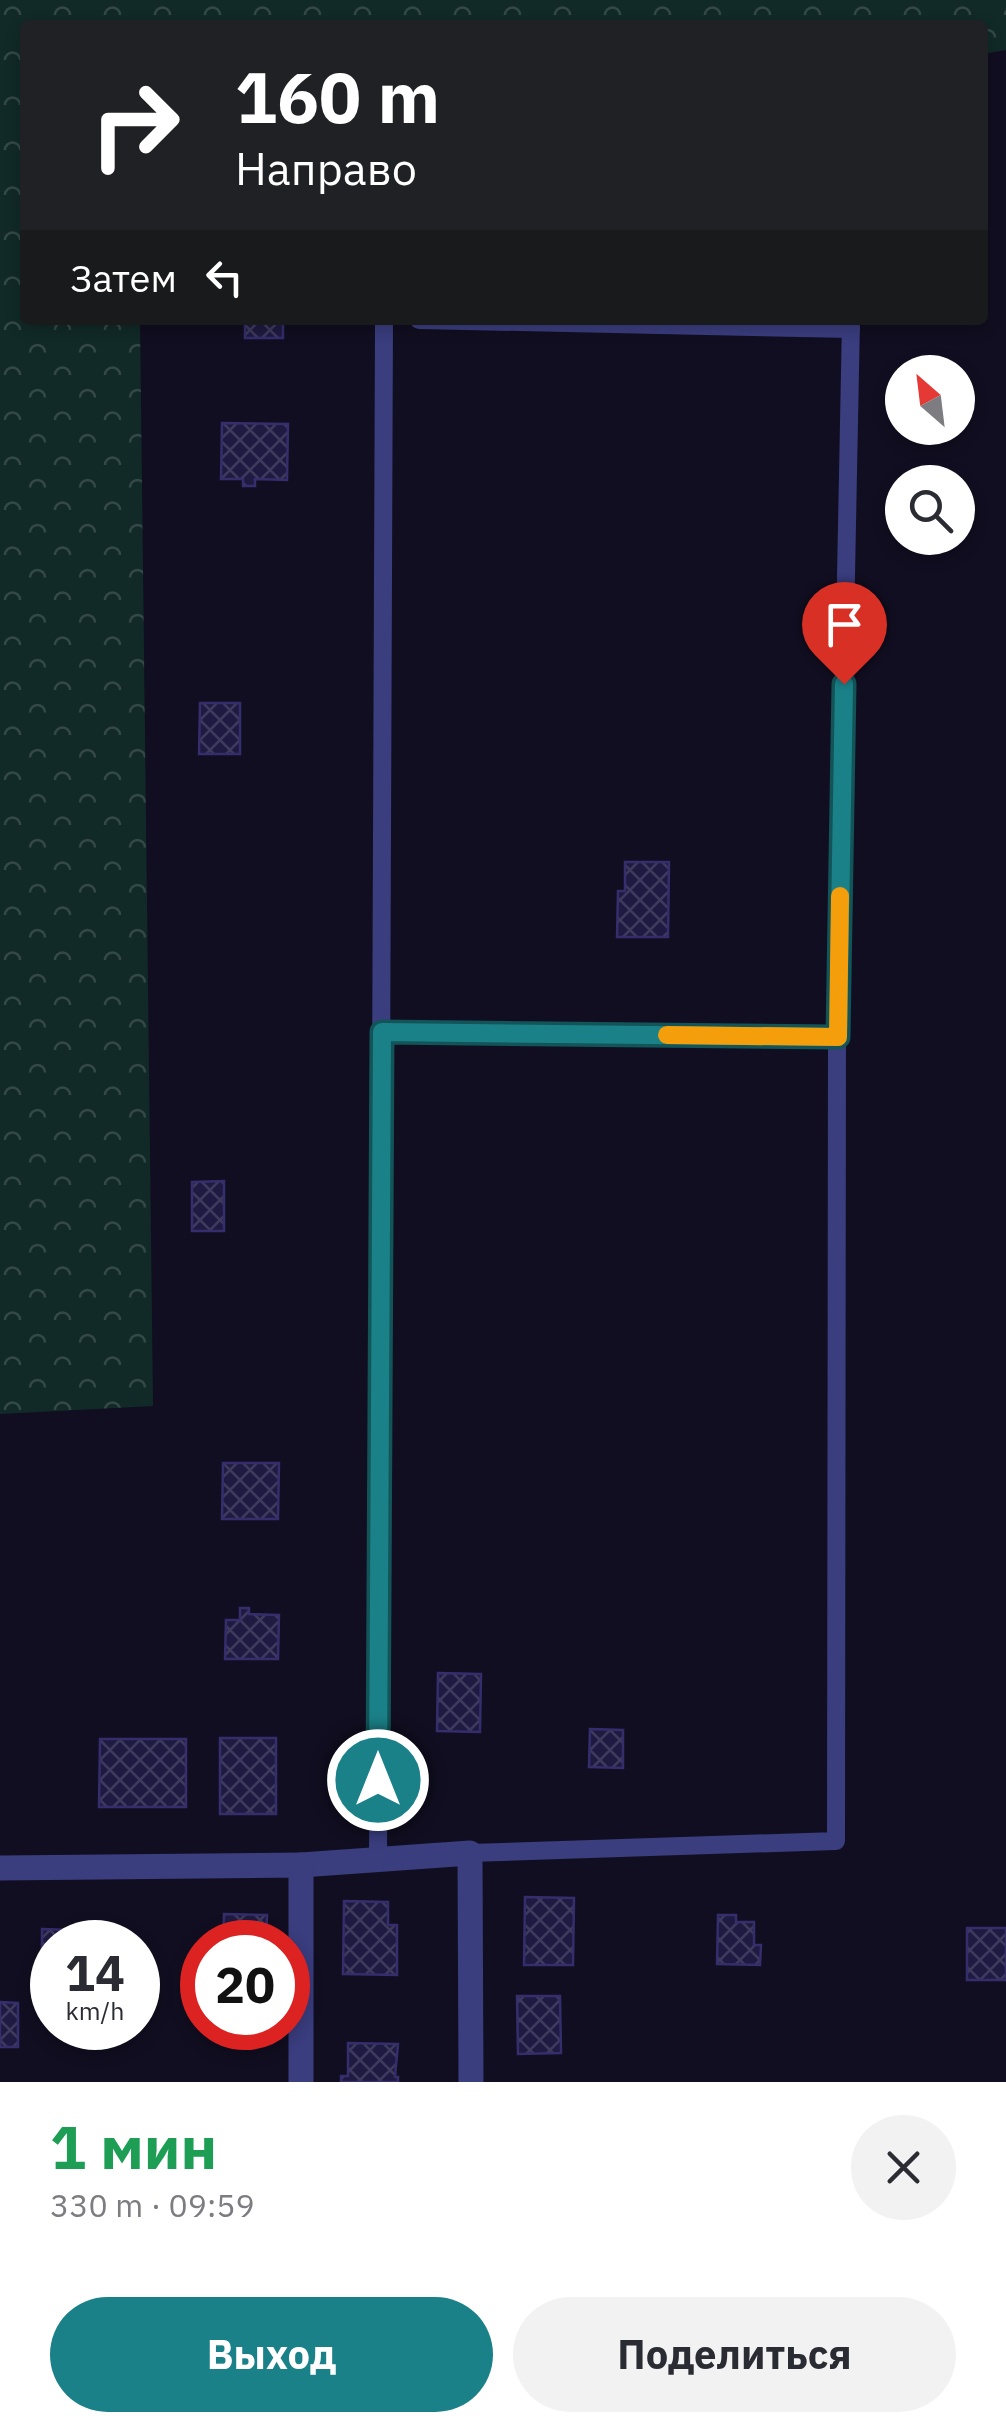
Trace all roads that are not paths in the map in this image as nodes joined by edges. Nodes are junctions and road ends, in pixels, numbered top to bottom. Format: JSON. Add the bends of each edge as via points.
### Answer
{"nodes":[{"id":1,"x":384,"y":325,"type":"edge"},
{"id":2,"x":851,"y":325,"type":"edge"},
{"id":3,"x":382,"y":1032,"type":"junction"},
{"id":4,"x":838,"y":1037,"type":"junction"},
{"id":5,"x":470,"y":1853,"type":"junction"},
{"id":6,"x":378,"y":1860,"type":"junction"},
{"id":7,"x":301,"y":1865,"type":"junction"},
{"id":8,"x":0,"y":1868,"type":"edge"},
{"id":9,"x":300,"y":2082,"type":"edge"},
{"id":10,"x":470,"y":2082,"type":"edge"}],
"edges":[{"from":1,"to":3,"type":"lane"},
{"from":2,"to":4,"type":"lane"},
{"from":3,"to":4,"type":"lane"},
{"from":3,"to":6,"type":"lane"},
{"from":4,"to":5,"type":"lane","via":[[836,1841]]},
{"from":5,"to":6,"type":"street"},
{"from":5,"to":10,"type":"street"},
{"from":6,"to":7,"type":"street"},
{"from":7,"to":8,"type":"street"},
{"from":7,"to":9,"type":"street"}]}
